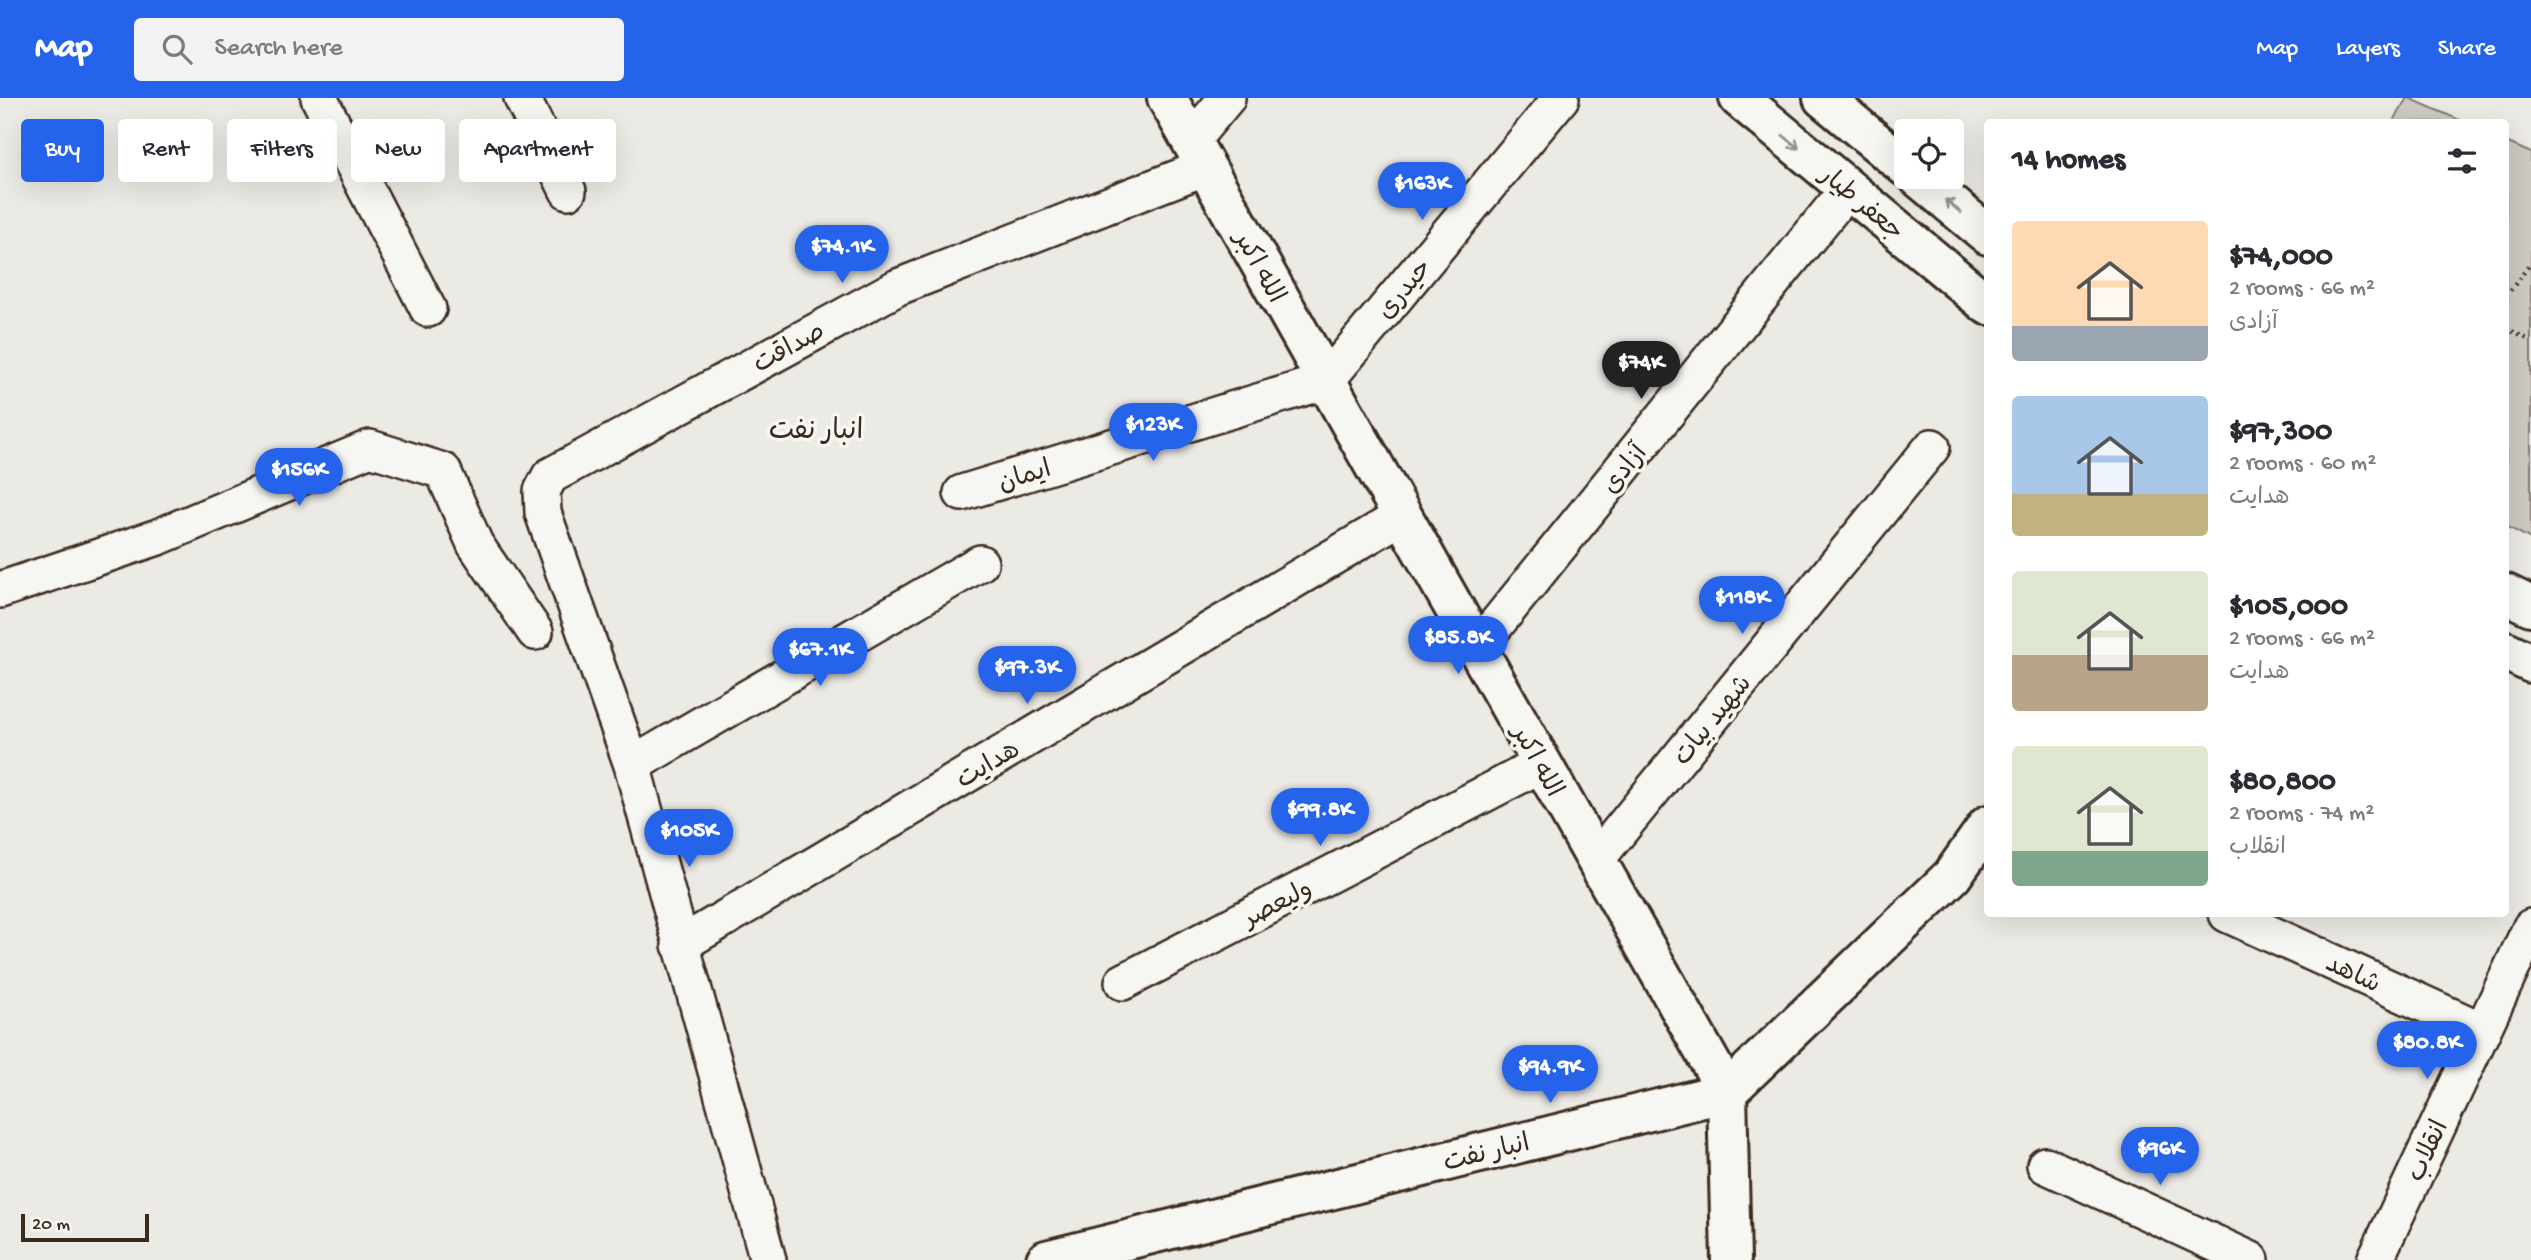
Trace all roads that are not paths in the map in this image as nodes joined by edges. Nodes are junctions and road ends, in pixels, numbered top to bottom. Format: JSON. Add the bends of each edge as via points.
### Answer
{"nodes":[{"id":1,"x":319,"y":98,"type":"edge"},
{"id":2,"x":522,"y":98,"type":"edge"},
{"id":3,"x":1167,"y":98,"type":"edge"},
{"id":4,"x":1227,"y":98,"type":"edge"},
{"id":5,"x":1561,"y":98,"type":"edge"},
{"id":6,"x":1739,"y":98,"type":"edge"},
{"id":7,"x":1823,"y":98,"type":"edge"},
{"id":8,"x":1198,"y":154,"type":"junction"},
{"id":9,"x":1894,"y":157,"type":"edge"},
{"id":10,"x":1848,"y":189,"type":"junction"},
{"id":11,"x":1932,"y":189,"type":"edge"},
{"id":12,"x":568,"y":191,"type":"dead end"},
{"id":13,"x":1984,"y":232,"type":"edge"},
{"id":14,"x":1984,"y":302,"type":"edge"},
{"id":15,"x":428,"y":309,"type":"dead end"},
{"id":16,"x":1326,"y":381,"type":"junction"},
{"id":17,"x":1932,"y":447,"type":"dead end"},
{"id":18,"x":962,"y":493,"type":"dead end"},
{"id":19,"x":1402,"y":516,"type":"junction"},
{"id":20,"x":980,"y":563,"type":"dead end"},
{"id":21,"x":0,"y":590,"type":"edge"},
{"id":22,"x":2509,"y":595,"type":"edge"},
{"id":23,"x":2531,"y":606,"type":"edge"},
{"id":24,"x":535,"y":632,"type":"dead end"},
{"id":25,"x":1477,"y":648,"type":"junction"},
{"id":26,"x":2509,"y":652,"type":"edge"},
{"id":27,"x":2531,"y":663,"type":"edge"},
{"id":28,"x":1542,"y":764,"type":"junction"},
{"id":29,"x":632,"y":765,"type":"junction"},
{"id":30,"x":1984,"y":831,"type":"edge"},
{"id":31,"x":1596,"y":860,"type":"junction"},
{"id":32,"x":2234,"y":917,"type":"edge"},
{"id":33,"x":2531,"y":927,"type":"edge"},
{"id":34,"x":680,"y":945,"type":"junction"},
{"id":35,"x":1123,"y":982,"type":"dead end"},
{"id":36,"x":2481,"y":1030,"type":"junction"},
{"id":37,"x":1727,"y":1092,"type":"junction"},
{"id":38,"x":2045,"y":1165,"type":"dead end"},
{"id":39,"x":768,"y":1260,"type":"edge"},
{"id":40,"x":1046,"y":1260,"type":"edge"},
{"id":41,"x":1731,"y":1260,"type":"edge"},
{"id":42,"x":2251,"y":1260,"type":"edge"},
{"id":43,"x":2375,"y":1260,"type":"edge"}],
"edges":[{"from":1,"to":15,"type":"street"},
{"from":2,"to":12,"type":"street"},
{"from":3,"to":8,"type":"street","name":"الله اکبر"},
{"from":4,"to":8,"type":"street"},
{"from":5,"to":16,"type":"street","name":"حیدری"},
{"from":6,"to":10,"type":"street","name":"جعفر طیار","one_way":true},
{"from":7,"to":9,"type":"street","name":"جعفر طیار"},
{"from":8,"to":16,"type":"street","name":"الله اکبر"},
{"from":8,"to":29,"type":"street","name":"صداقت","via":[[898,286],[550,476],[542,491],[542,513]]},
{"from":10,"to":14,"type":"street","name":"جعفر طیار"},
{"from":10,"to":25,"type":"street","name":"آزادی"},
{"from":13,"to":11,"type":"street","name":"جعفر طیار","one_way":true},
{"from":16,"to":18,"type":"street","name":"ایمان"},
{"from":16,"to":19,"type":"street","name":"الله اکبر"},
{"from":17,"to":31,"type":"street","name":"شهید بیات"},
{"from":19,"to":25,"type":"street","name":"الله اکبر"},
{"from":19,"to":34,"type":"street","name":"هدایت"},
{"from":20,"to":29,"type":"street"},
{"from":21,"to":24,"type":"street","via":[[158,537],[370,448],[443,471],[475,544]]},
{"from":22,"to":23,"type":"street"},
{"from":25,"to":28,"type":"street","name":"الله اکبر"},
{"from":26,"to":27,"type":"street"},
{"from":28,"to":31,"type":"street","name":"الله اکبر"},
{"from":28,"to":35,"type":"street","name":"ولیعصر"},
{"from":29,"to":34,"type":"street"},
{"from":30,"to":37,"type":"street","name":"انبار نفت","via":[[1952,876]]},
{"from":31,"to":37,"type":"street","name":"الله اکبر"},
{"from":32,"to":36,"type":"street","name":"شاهد"},
{"from":33,"to":36,"type":"street","name":"انقلاب"},
{"from":34,"to":39,"type":"street"},
{"from":36,"to":43,"type":"street","name":"انقلاب"},
{"from":37,"to":40,"type":"street","name":"انبار نفت"},
{"from":37,"to":41,"type":"street","name":"الله اکبر"},
{"from":38,"to":42,"type":"street"}]}
